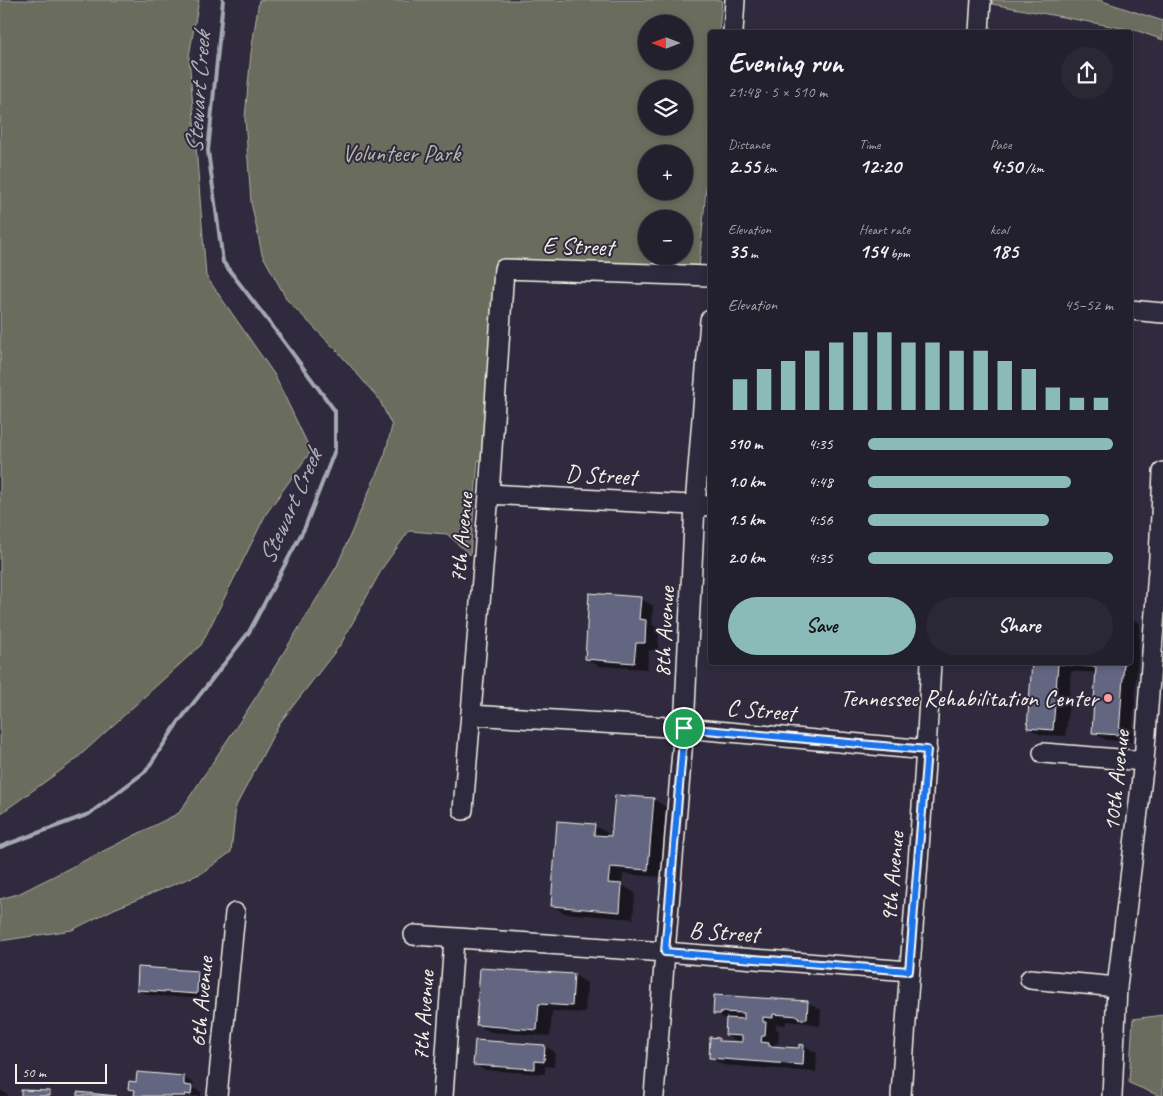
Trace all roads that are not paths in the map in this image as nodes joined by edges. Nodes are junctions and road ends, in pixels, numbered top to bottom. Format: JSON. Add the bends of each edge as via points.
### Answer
{"nodes":[{"id":1,"x":735,"y":0,"type":"edge"},
{"id":2,"x":981,"y":0,"type":"edge"},
{"id":3,"x":733,"y":30,"type":"edge"},
{"id":4,"x":980,"y":30,"type":"edge"},
{"id":5,"x":504,"y":269,"type":"joint"},
{"id":6,"x":708,"y":276,"type":"edge"},
{"id":7,"x":1133,"y":310,"type":"edge"},
{"id":8,"x":1163,"y":313,"type":"edge"},
{"id":9,"x":708,"y":366,"type":"edge"},
{"id":10,"x":1163,"y":472,"type":"edge"},
{"id":11,"x":489,"y":494,"type":"junction"},
{"id":12,"x":702,"y":506,"type":"edge"},
{"id":13,"x":931,"y":665,"type":"edge"},
{"id":14,"x":471,"y":715,"type":"junction"},
{"id":15,"x":684,"y":728,"type":"junction"},
{"id":16,"x":927,"y":750,"type":"junction"},
{"id":17,"x":1043,"y":753,"type":"dead end"},
{"id":18,"x":1144,"y":761,"type":"junction"},
{"id":19,"x":463,"y":810,"type":"dead end"},
{"id":20,"x":235,"y":913,"type":"dead end"},
{"id":21,"x":414,"y":935,"type":"dead end"},
{"id":22,"x":454,"y":938,"type":"junction"},
{"id":23,"x":665,"y":952,"type":"junction"},
{"id":24,"x":909,"y":971,"type":"junction"},
{"id":25,"x":1030,"y":980,"type":"dead end"},
{"id":26,"x":1116,"y":987,"type":"junction"},
{"id":27,"x":217,"y":1096,"type":"edge"},
{"id":28,"x":443,"y":1096,"type":"edge"},
{"id":29,"x":654,"y":1096,"type":"edge"},
{"id":30,"x":901,"y":1096,"type":"edge"},
{"id":31,"x":1112,"y":1096,"type":"edge"}],
"edges":[{"from":1,"to":3,"type":"street"},
{"from":2,"to":4,"type":"street"},
{"from":5,"to":6,"type":"street","name":"E Street"},
{"from":5,"to":11,"type":"street","name":"7th Avenue"},
{"from":7,"to":8,"type":"street"},
{"from":9,"to":12,"type":"street","name":"8th Avenue"},
{"from":10,"to":18,"type":"street","name":"10th Avenue"},
{"from":11,"to":12,"type":"street","name":"D Street"},
{"from":11,"to":14,"type":"street","name":"7th Avenue"},
{"from":12,"to":15,"type":"street","name":"8th Avenue"},
{"from":13,"to":16,"type":"street","name":"9th Avenue"},
{"from":14,"to":15,"type":"street","name":"C Street"},
{"from":14,"to":19,"type":"street","name":"7th Avenue"},
{"from":15,"to":16,"type":"street","name":"C Street"},
{"from":15,"to":23,"type":"street","name":"8th Avenue"},
{"from":16,"to":24,"type":"street","name":"9th Avenue"},
{"from":17,"to":18,"type":"street"},
{"from":18,"to":26,"type":"street","name":"10th Avenue"},
{"from":20,"to":27,"type":"street","name":"6th Avenue"},
{"from":21,"to":22,"type":"street","name":"B Street"},
{"from":22,"to":23,"type":"street","name":"B Street"},
{"from":22,"to":28,"type":"street","name":"7th Avenue"},
{"from":23,"to":24,"type":"street","name":"B Street"},
{"from":23,"to":29,"type":"street","name":"8th Avenue"},
{"from":24,"to":30,"type":"street","name":"9th Avenue"},
{"from":25,"to":26,"type":"street"},
{"from":26,"to":31,"type":"street","name":"10th Avenue"}]}
